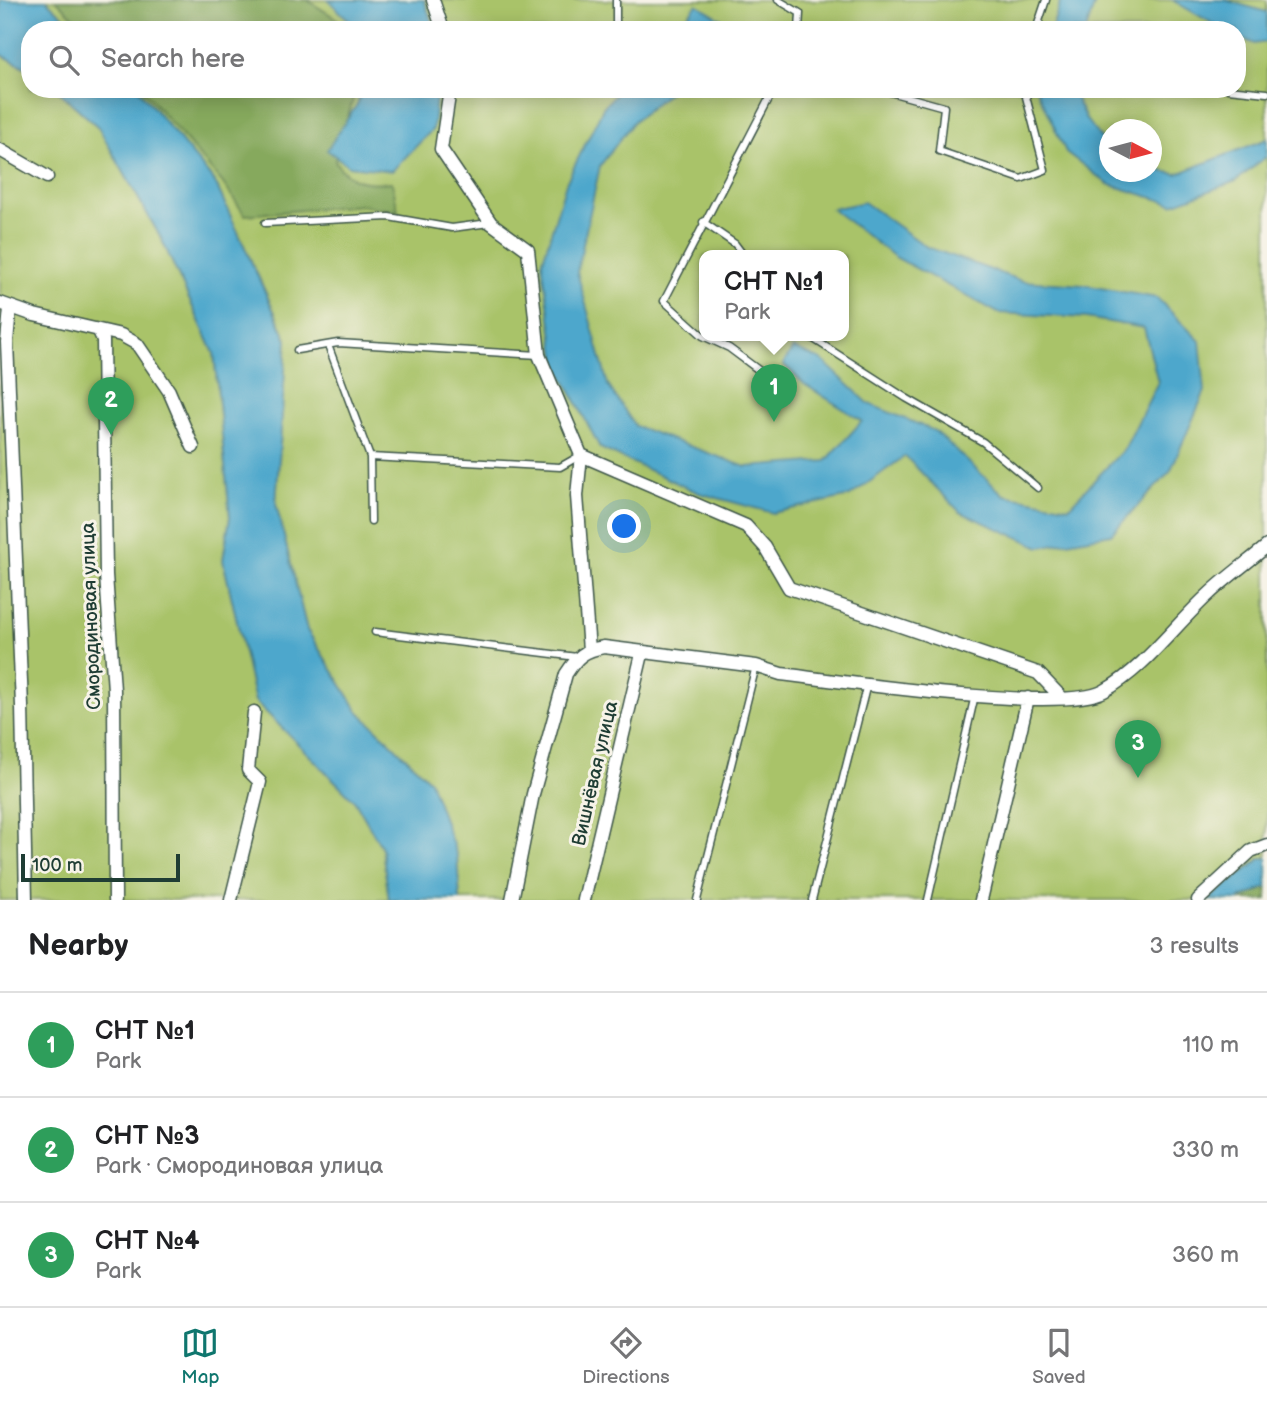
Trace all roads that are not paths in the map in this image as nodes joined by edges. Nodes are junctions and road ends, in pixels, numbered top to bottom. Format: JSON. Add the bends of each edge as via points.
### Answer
{"nodes":[{"id":1,"x":433,"y":0,"type":"edge"},
{"id":2,"x":617,"y":0,"type":"edge"},
{"id":3,"x":778,"y":0,"type":"edge"},
{"id":4,"x":1046,"y":0,"type":"edge"},
{"id":5,"x":440,"y":21,"type":"edge"},
{"id":6,"x":616,"y":21,"type":"edge"},
{"id":7,"x":800,"y":21,"type":"edge"},
{"id":8,"x":1039,"y":21,"type":"edge"},
{"id":9,"x":1246,"y":91,"type":"edge"},
{"id":10,"x":1267,"y":93,"type":"edge"},
{"id":11,"x":449,"y":98,"type":"edge"},
{"id":12,"x":769,"y":98,"type":"edge"},
{"id":13,"x":912,"y":98,"type":"edge"},
{"id":14,"x":1026,"y":98,"type":"edge"},
{"id":15,"x":0,"y":150,"type":"edge"},
{"id":16,"x":47,"y":177,"type":"dead end"},
{"id":17,"x":703,"y":222,"type":"junction"},
{"id":18,"x":265,"y":223,"type":"dead end"},
{"id":19,"x":491,"y":223,"type":"junction"},
{"id":20,"x":740,"y":250,"type":"edge"},
{"id":21,"x":5,"y":305,"type":"edge"},
{"id":22,"x":99,"y":331,"type":"junction"},
{"id":23,"x":699,"y":333,"type":"edge"},
{"id":24,"x":713,"y":341,"type":"edge"},
{"id":25,"x":817,"y":341,"type":"edge"},
{"id":26,"x":328,"y":345,"type":"junction"},
{"id":27,"x":297,"y":350,"type":"dead end"},
{"id":28,"x":539,"y":355,"type":"junction"},
{"id":29,"x":776,"y":383,"type":"dead end"},
{"id":30,"x":193,"y":447,"type":"dead end"},
{"id":31,"x":582,"y":455,"type":"junction"},
{"id":32,"x":370,"y":457,"type":"junction"},
{"id":33,"x":1038,"y":488,"type":"dead end"},
{"id":34,"x":372,"y":521,"type":"dead end"},
{"id":35,"x":1267,"y":546,"type":"edge"},
{"id":36,"x":375,"y":632,"type":"dead end"},
{"id":37,"x":589,"y":650,"type":"junction"},
{"id":38,"x":642,"y":654,"type":"junction"},
{"id":39,"x":577,"y":657,"type":"junction"},
{"id":40,"x":756,"y":666,"type":"junction"},
{"id":41,"x":867,"y":684,"type":"junction"},
{"id":42,"x":975,"y":695,"type":"junction"},
{"id":43,"x":1061,"y":697,"type":"junction"},
{"id":44,"x":1028,"y":698,"type":"junction"},
{"id":45,"x":254,"y":712,"type":"dead end"},
{"id":46,"x":1267,"y":845,"type":"edge"},
{"id":47,"x":26,"y":900,"type":"edge"},
{"id":48,"x":116,"y":900,"type":"edge"},
{"id":49,"x":231,"y":900,"type":"edge"},
{"id":50,"x":512,"y":900,"type":"edge"},
{"id":51,"x":584,"y":900,"type":"edge"},
{"id":52,"x":697,"y":900,"type":"edge"},
{"id":53,"x":813,"y":900,"type":"edge"},
{"id":54,"x":928,"y":900,"type":"edge"},
{"id":55,"x":981,"y":900,"type":"edge"},
{"id":56,"x":1198,"y":900,"type":"edge"}],
"edges":[{"from":1,"to":5,"type":"street"},
{"from":2,"to":6,"type":"lane"},
{"from":3,"to":7,"type":"lane","via":[[800,13]]},
{"from":4,"to":8,"type":"lane"},
{"from":9,"to":10,"type":"lane"},
{"from":11,"to":19,"type":"street","via":[[441,149]]},
{"from":12,"to":17,"type":"lane"},
{"from":13,"to":14,"type":"lane","via":[[944,107],[939,151],[1021,179],[1045,170]]},
{"from":15,"to":16,"type":"street"},
{"from":17,"to":20,"type":"lane"},
{"from":17,"to":23,"type":"lane","via":[[664,301]]},
{"from":18,"to":19,"type":"lane","via":[[389,217],[452,228]]},
{"from":19,"to":28,"type":"street","via":[[528,250]]},
{"from":21,"to":22,"type":"street"},
{"from":21,"to":47,"type":"street"},
{"from":22,"to":30,"type":"street","via":[[137,344],[169,391]]},
{"from":22,"to":48,"type":"street","name":"Смородиновая улица","via":[[103,340],[106,575],[114,690]]},
{"from":24,"to":29,"type":"lane"},
{"from":25,"to":33,"type":"lane","via":[[983,442]]},
{"from":26,"to":27,"type":"lane"},
{"from":26,"to":28,"type":"lane"},
{"from":26,"to":32,"type":"lane"},
{"from":28,"to":31,"type":"street"},
{"from":31,"to":32,"type":"lane","via":[[559,467]]},
{"from":31,"to":37,"type":"street","via":[[577,496]]},
{"from":31,"to":43,"type":"street","via":[[746,526],[765,547],[789,589],[1038,673]]},
{"from":32,"to":34,"type":"lane"},
{"from":35,"to":43,"type":"street","via":[[1210,593],[1124,677],[1089,697]]},
{"from":36,"to":39,"type":"lane"},
{"from":37,"to":38,"type":"street","via":[[604,647]]},
{"from":37,"to":39,"type":"street"},
{"from":38,"to":40,"type":"street"},
{"from":38,"to":51,"type":"street","name":"Вишнёвая улица"},
{"from":39,"to":50,"type":"street","via":[[566,674],[552,721]]},
{"from":40,"to":41,"type":"street","via":[[781,674]]},
{"from":40,"to":52,"type":"lane"},
{"from":41,"to":42,"type":"street"},
{"from":41,"to":53,"type":"lane"},
{"from":42,"to":44,"type":"street"},
{"from":42,"to":54,"type":"lane"},
{"from":43,"to":44,"type":"street"},
{"from":44,"to":55,"type":"street"},
{"from":45,"to":49,"type":"street","via":[[248,770],[260,782]]},
{"from":46,"to":56,"type":"street","via":[[1251,851]]}]}
